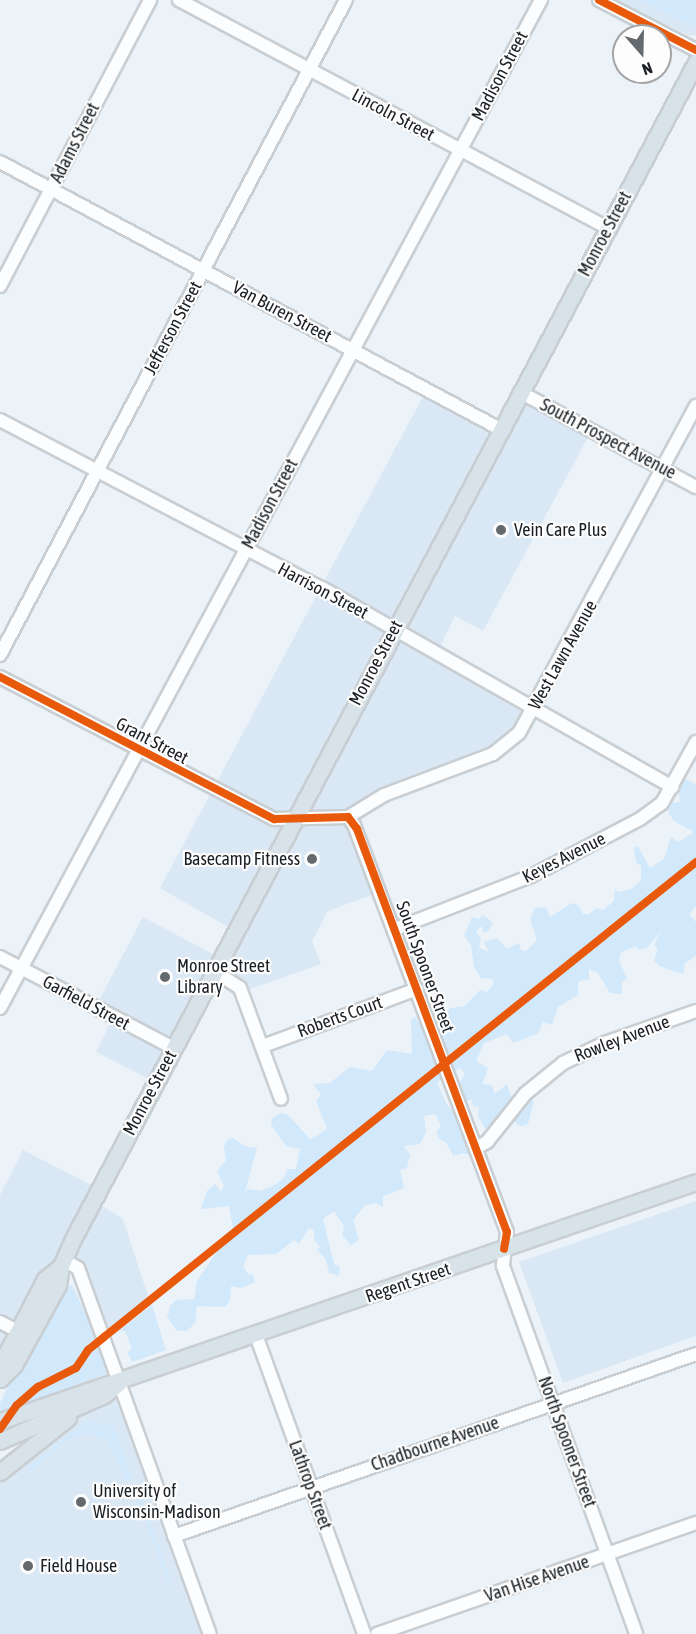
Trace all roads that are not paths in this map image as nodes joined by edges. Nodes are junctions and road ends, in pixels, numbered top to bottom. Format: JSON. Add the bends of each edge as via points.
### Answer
{"nodes":[{"id":1,"x":150,"y":0,"type":"edge"},
{"id":2,"x":179,"y":0,"type":"edge"},
{"id":3,"x":346,"y":0,"type":"edge"},
{"id":4,"x":541,"y":0,"type":"edge"},
{"id":5,"x":599,"y":0,"type":"edge"},
{"id":6,"x":696,"y":50,"type":"edge"},
{"id":7,"x":696,"y":62,"type":"edge"},
{"id":8,"x":310,"y":70,"type":"junction"},
{"id":9,"x":460,"y":151,"type":"junction"},
{"id":10,"x":0,"y":162,"type":"edge"},
{"id":11,"x":52,"y":188,"type":"junction"},
{"id":12,"x":609,"y":229,"type":"junction"},
{"id":13,"x":204,"y":270,"type":"junction"},
{"id":14,"x":0,"y":286,"type":"edge"},
{"id":15,"x":354,"y":350,"type":"junction"},
{"id":16,"x":520,"y":392,"type":"junction"},
{"id":17,"x":696,"y":406,"type":"edge"},
{"id":18,"x":0,"y":420,"type":"edge"},
{"id":19,"x":500,"y":429,"type":"junction"},
{"id":20,"x":663,"y":469,"type":"junction"},
{"id":21,"x":96,"y":473,"type":"junction"},
{"id":22,"x":696,"y":487,"type":"edge"},
{"id":23,"x":245,"y":550,"type":"junction"},
{"id":24,"x":394,"y":629,"type":"junction"},
{"id":25,"x":0,"y":655,"type":"edge"},
{"id":26,"x":0,"y":677,"type":"edge"},
{"id":27,"x":532,"y":709,"type":"junction"},
{"id":28,"x":696,"y":742,"type":"edge"},
{"id":29,"x":138,"y":750,"type":"junction"},
{"id":30,"x":672,"y":787,"type":"junction"},
{"id":31,"x":348,"y":817,"type":"junction"},
{"id":32,"x":294,"y":820,"type":"junction"},
{"id":33,"x":395,"y":929,"type":"junction"},
{"id":34,"x":0,"y":957,"type":"edge"},
{"id":35,"x":21,"y":968,"type":"junction"},
{"id":36,"x":214,"y":971,"type":"junction"},
{"id":37,"x":417,"y":989,"type":"junction"},
{"id":38,"x":0,"y":1008,"type":"edge"},
{"id":39,"x":696,"y":1011,"type":"edge"},
{"id":40,"x":263,"y":1046,"type":"junction"},
{"id":41,"x":173,"y":1048,"type":"junction"},
{"id":42,"x":281,"y":1099,"type":"dead end"},
{"id":43,"x":476,"y":1148,"type":"junction"},
{"id":44,"x":696,"y":1182,"type":"edge"},
{"id":45,"x":504,"y":1249,"type":"junction"},
{"id":46,"x":63,"y":1263,"type":"junction"},
{"id":47,"x":0,"y":1322,"type":"edge"},
{"id":48,"x":24,"y":1334,"type":"junction"},
{"id":49,"x":256,"y":1335,"type":"junction"},
{"id":50,"x":696,"y":1354,"type":"edge"},
{"id":51,"x":0,"y":1379,"type":"edge"},
{"id":52,"x":119,"y":1383,"type":"junction"},
{"id":53,"x":64,"y":1398,"type":"junction"},
{"id":54,"x":553,"y":1403,"type":"junction"},
{"id":55,"x":82,"y":1405,"type":"junction"},
{"id":56,"x":0,"y":1421,"type":"edge"},
{"id":57,"x":17,"y":1435,"type":"junction"},
{"id":58,"x":0,"y":1441,"type":"edge"},
{"id":59,"x":0,"y":1461,"type":"edge"},
{"id":60,"x":0,"y":1472,"type":"edge"},
{"id":61,"x":311,"y":1488,"type":"junction"},
{"id":62,"x":696,"y":1523,"type":"edge"},
{"id":63,"x":174,"y":1536,"type":"junction"},
{"id":64,"x":608,"y":1554,"type":"junction"},
{"id":65,"x":210,"y":1634,"type":"edge"},
{"id":66,"x":364,"y":1634,"type":"edge"},
{"id":67,"x":377,"y":1634,"type":"edge"},
{"id":68,"x":636,"y":1634,"type":"edge"}],
"edges":[{"from":1,"to":11,"type":"street","name":"Adams Street"},
{"from":2,"to":8,"type":"street","name":"Lincoln Street"},
{"from":3,"to":8,"type":"street","name":"Jefferson Street"},
{"from":4,"to":9,"type":"street","name":"Madison Street"},
{"from":5,"to":6,"type":"street"},
{"from":7,"to":12,"type":"main road","name":"Monroe Street"},
{"from":8,"to":9,"type":"street","name":"Lincoln Street"},
{"from":8,"to":13,"type":"street","name":"Jefferson Street"},
{"from":9,"to":12,"type":"street","name":"Lincoln Street"},
{"from":9,"to":15,"type":"street","name":"Madison Street"},
{"from":10,"to":11,"type":"street","name":"Van Buren Street"},
{"from":11,"to":13,"type":"street","name":"Van Buren Street"},
{"from":11,"to":14,"type":"street","name":"Adams Street"},
{"from":12,"to":16,"type":"main road","name":"Monroe Street"},
{"from":13,"to":15,"type":"street","name":"Van Buren Street"},
{"from":13,"to":21,"type":"street","name":"Jefferson Street"},
{"from":15,"to":19,"type":"street","name":"Van Buren Street"},
{"from":15,"to":23,"type":"street","name":"Madison Street"},
{"from":16,"to":19,"type":"main road","name":"Monroe Street"},
{"from":16,"to":20,"type":"street","name":"South Prospect Avenue"},
{"from":17,"to":20,"type":"street","name":"West Lawn Avenue"},
{"from":18,"to":21,"type":"street","name":"Harrison Street"},
{"from":19,"to":24,"type":"main road","name":"Monroe Street"},
{"from":20,"to":22,"type":"street","name":"South Prospect Avenue"},
{"from":20,"to":27,"type":"street","name":"West Lawn Avenue"},
{"from":21,"to":23,"type":"street","name":"Harrison Street"},
{"from":21,"to":25,"type":"street","name":"Jefferson Street"},
{"from":23,"to":24,"type":"street","name":"Harrison Street"},
{"from":23,"to":29,"type":"street","name":"Madison Street"},
{"from":24,"to":27,"type":"street","name":"Harrison Street"},
{"from":24,"to":32,"type":"main road","name":"Monroe Street"},
{"from":26,"to":29,"type":"street","name":"Grant Street"},
{"from":27,"to":30,"type":"street","name":"Harrison Street"},
{"from":27,"to":31,"type":"street","name":"West Lawn Avenue","via":[[519,733],[501,750],[384,795]]},
{"from":28,"to":30,"type":"street","name":"Keyes Avenue"},
{"from":29,"to":32,"type":"street","name":"Grant Street","via":[[274,819]]},
{"from":29,"to":35,"type":"street","name":"Madison Street"},
{"from":30,"to":33,"type":"street","name":"Keyes Avenue","via":[[656,808],[564,860],[502,889]]},
{"from":31,"to":32,"type":"street"},
{"from":31,"to":33,"type":"street","name":"South Spooner Street","via":[[357,829]]},
{"from":32,"to":36,"type":"main road","name":"Monroe Street"},
{"from":33,"to":37,"type":"street","name":"South Spooner Street"},
{"from":34,"to":35,"type":"street","name":"Garfield Street"},
{"from":35,"to":38,"type":"street","name":"Madison Street"},
{"from":35,"to":41,"type":"street","name":"Garfield Street"},
{"from":36,"to":40,"type":"street","via":[[238,985]]},
{"from":36,"to":41,"type":"main road","name":"Monroe Street"},
{"from":37,"to":40,"type":"street","name":"Roberts Court"},
{"from":37,"to":43,"type":"street","name":"South Spooner Street"},
{"from":39,"to":43,"type":"street","name":"Rowley Avenue","via":[[605,1043],[563,1063],[525,1094],[487,1142]]},
{"from":40,"to":42,"type":"street"},
{"from":41,"to":46,"type":"main road","name":"Monroe Street"},
{"from":43,"to":45,"type":"street","name":"South Spooner Street","via":[[507,1233]]},
{"from":44,"to":45,"type":"main road","name":"Regent Street"},
{"from":45,"to":49,"type":"main road","name":"Regent Street"},
{"from":45,"to":54,"type":"street","name":"North Spooner Street","via":[[503,1266]]},
{"from":46,"to":48,"type":"main road","name":"Monroe Street","via":[[61,1279]]},
{"from":46,"to":52,"type":"street","via":[[78,1268]]},
{"from":47,"to":48,"type":"street"},
{"from":48,"to":51,"type":"main road","name":"Monroe Street","via":[[14,1365]]},
{"from":49,"to":52,"type":"main road","name":"Regent Street"},
{"from":49,"to":61,"type":"street","name":"Lathrop Street"},
{"from":50,"to":54,"type":"street","name":"Chadbourne Avenue"},
{"from":52,"to":53,"type":"main road","name":"Regent Street","via":[[100,1385]]},
{"from":52,"to":55,"type":"main road","name":"Regent Street"},
{"from":52,"to":63,"type":"street"},
{"from":53,"to":56,"type":"main road","name":"Regent Street"},
{"from":53,"to":57,"type":"main road"},
{"from":54,"to":61,"type":"street","name":"Chadbourne Avenue"},
{"from":54,"to":64,"type":"street","name":"North Spooner Street"},
{"from":55,"to":57,"type":"main road","name":"Regent Street"},
{"from":55,"to":60,"type":"main road"},
{"from":57,"to":58,"type":"main road","name":"Regent Street"},
{"from":57,"to":59,"type":"main road"},
{"from":61,"to":63,"type":"street","name":"Chadbourne Avenue"},
{"from":61,"to":66,"type":"street","name":"Lathrop Street"},
{"from":62,"to":64,"type":"street","name":"Van Hise Avenue"},
{"from":63,"to":65,"type":"street"},
{"from":64,"to":67,"type":"street","name":"Van Hise Avenue"},
{"from":64,"to":68,"type":"street","name":"North Spooner Street"}]}
